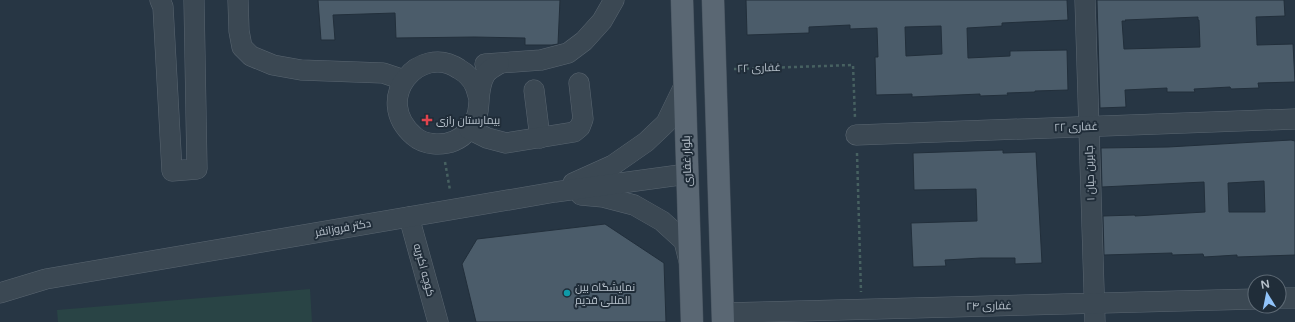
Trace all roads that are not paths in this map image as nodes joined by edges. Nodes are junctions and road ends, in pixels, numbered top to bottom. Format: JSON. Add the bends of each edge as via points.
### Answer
{"nodes":[{"id":1,"x":160,"y":0,"type":"edge"},
{"id":2,"x":194,"y":0,"type":"edge"},
{"id":3,"x":238,"y":0,"type":"edge"},
{"id":4,"x":614,"y":0,"type":"edge"},
{"id":5,"x":682,"y":0,"type":"edge"},
{"id":6,"x":714,"y":0,"type":"edge"},
{"id":7,"x":1085,"y":0,"type":"edge"},
{"id":8,"x":498,"y":64,"type":"junction"},
{"id":9,"x":455,"y":66,"type":"junction"},
{"id":10,"x":404,"y":80,"type":"junction"},
{"id":11,"x":578,"y":83,"type":"dead end"},
{"id":12,"x":685,"y":84,"type":"junction"},
{"id":13,"x":534,"y":90,"type":"dead end"},
{"id":14,"x":479,"y":98,"type":"junction"},
{"id":15,"x":1295,"y":119,"type":"edge"},
{"id":16,"x":1089,"y":127,"type":"junction"},
{"id":17,"x":469,"y":129,"type":"junction"},
{"id":18,"x":856,"y":136,"type":"road end"},
{"id":19,"x":540,"y":138,"type":"junction"},
{"id":20,"x":687,"y":174,"type":"junction"},
{"id":21,"x":555,"y":192,"type":"junction"},
{"id":22,"x":409,"y":217,"type":"junction"},
{"id":23,"x":690,"y":268,"type":"junction"},
{"id":24,"x":0,"y":293,"type":"edge"},
{"id":25,"x":1247,"y":300,"type":"edge"},
{"id":26,"x":1094,"y":313,"type":"edge"},
{"id":27,"x":723,"y":317,"type":"edge"},
{"id":28,"x":438,"y":322,"type":"edge"},
{"id":29,"x":692,"y":322,"type":"edge"}],
"edges":[{"from":1,"to":2,"type":"street","via":[[163,7],[172,171],[197,169]]},
{"from":3,"to":10,"type":"street","via":[[238,31],[242,47],[251,56],[273,65],[301,70],[383,73]]},
{"from":4,"to":8,"type":"street","via":[[602,21],[584,41],[568,53],[540,60]]},
{"from":5,"to":12,"type":"main road","name":"بلوار غفاری"},
{"from":6,"to":27,"type":"main road"},
{"from":7,"to":16,"type":"street","name":"جابربن حیان ۱"},
{"from":8,"to":9,"type":"street"},
{"from":8,"to":14,"type":"street","via":[[485,76]]},
{"from":9,"to":10,"type":"street","via":[[442,62],[427,64],[414,70]]},
{"from":9,"to":14,"type":"street","via":[[467,74]]},
{"from":10,"to":17,"type":"street","via":[[398,92],[397,106],[400,119],[407,130],[417,138],[429,143],[442,144],[454,140]]},
{"from":11,"to":19,"type":"street","via":[[583,119],[580,127],[574,132]]},
{"from":12,"to":20,"type":"main road","name":"بلوار غفاری"},
{"from":12,"to":21,"type":"street","via":[[666,123],[646,142],[613,165]]},
{"from":13,"to":19,"type":"street"},
{"from":14,"to":17,"type":"street","via":[[478,111]]},
{"from":15,"to":16,"type":"street","name":"غفاری ۲۲"},
{"from":16,"to":18,"type":"street","name":"غفاری ۲۲"},
{"from":16,"to":26,"type":"street","name":"جابربن حیان ۱"},
{"from":17,"to":19,"type":"street","via":[[487,138],[506,143]]},
{"from":20,"to":21,"type":"street","name":"دکتر فروزانفر"},
{"from":20,"to":23,"type":"main road","name":"بلوار غفاری"},
{"from":21,"to":22,"type":"street","name":"دکتر فروزانفر"},
{"from":21,"to":23,"type":"street","via":[[603,197],[634,205],[662,221],[684,241]]},
{"from":22,"to":24,"type":"street","name":"دکتر فروزانفر","via":[[46,279]]},
{"from":22,"to":28,"type":"street","name":"کوچه اکبریه"},
{"from":23,"to":29,"type":"main road","name":"بلوار غفاری"},
{"from":25,"to":26,"type":"street","name":"غفاری ۲۴"},
{"from":26,"to":27,"type":"street","name":"غفاری ۲۴","via":[[861,310]]}]}
